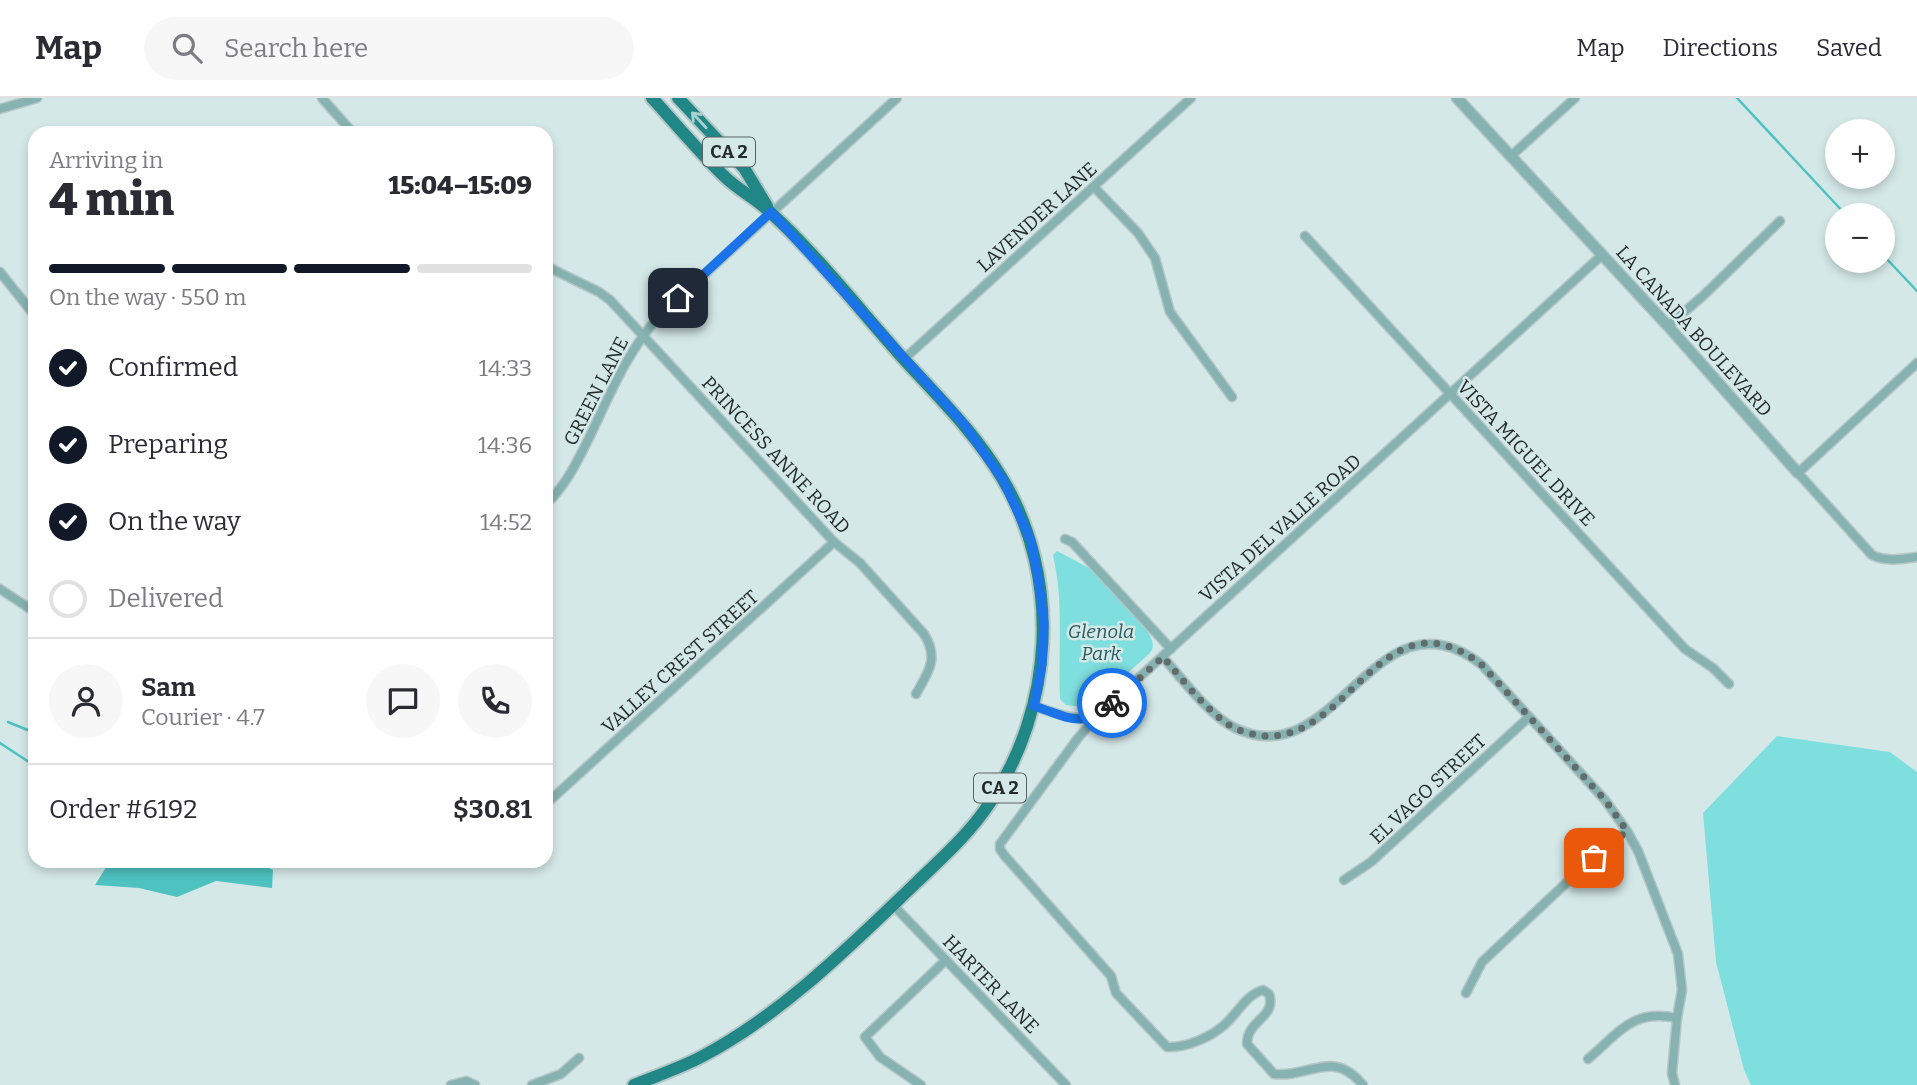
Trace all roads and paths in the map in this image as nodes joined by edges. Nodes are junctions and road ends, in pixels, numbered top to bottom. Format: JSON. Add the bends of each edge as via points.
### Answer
{"nodes":[{"id":1,"x":37,"y":98,"type":"edge"},
{"id":2,"x":322,"y":98,"type":"edge"},
{"id":3,"x":652,"y":98,"type":"edge"},
{"id":4,"x":678,"y":98,"type":"edge"},
{"id":5,"x":897,"y":98,"type":"edge"},
{"id":6,"x":1191,"y":98,"type":"edge"},
{"id":7,"x":1457,"y":98,"type":"edge"},
{"id":8,"x":1575,"y":98,"type":"edge"},
{"id":9,"x":0,"y":109,"type":"edge"},
{"id":10,"x":347,"y":126,"type":"edge"},
{"id":11,"x":1511,"y":156,"type":"junction"},
{"id":12,"x":1094,"y":187,"type":"junction"},
{"id":13,"x":771,"y":212,"type":"junction"},
{"id":14,"x":1780,"y":222,"type":"dead end"},
{"id":15,"x":1305,"y":236,"type":"dead end"},
{"id":16,"x":1602,"y":255,"type":"junction"},
{"id":17,"x":553,"y":269,"type":"edge"},
{"id":18,"x":0,"y":272,"type":"edge"},
{"id":19,"x":28,"y":307,"type":"edge"},
{"id":20,"x":1668,"y":326,"type":"junction"},
{"id":21,"x":643,"y":334,"type":"junction"},
{"id":22,"x":904,"y":359,"type":"junction"},
{"id":23,"x":1917,"y":363,"type":"edge"},
{"id":24,"x":1449,"y":394,"type":"junction"},
{"id":25,"x":1232,"y":397,"type":"dead end"},
{"id":26,"x":1798,"y":472,"type":"junction"},
{"id":27,"x":553,"y":496,"type":"edge"},
{"id":28,"x":1065,"y":540,"type":"dead end"},
{"id":29,"x":834,"y":542,"type":"junction"},
{"id":30,"x":1917,"y":557,"type":"edge"},
{"id":31,"x":0,"y":589,"type":"edge"},
{"id":32,"x":28,"y":607,"type":"edge"},
{"id":33,"x":1171,"y":649,"type":"junction"},
{"id":34,"x":1163,"y":657,"type":"junction"},
{"id":35,"x":1730,"y":684,"type":"dead end"},
{"id":36,"x":916,"y":694,"type":"dead end"},
{"id":37,"x":1034,"y":706,"type":"junction"},
{"id":38,"x":1097,"y":716,"type":"junction"},
{"id":39,"x":1529,"y":717,"type":"junction"},
{"id":40,"x":553,"y":798,"type":"edge"},
{"id":41,"x":1627,"y":831,"type":"junction"},
{"id":42,"x":1344,"y":880,"type":"dead end"},
{"id":43,"x":893,"y":905,"type":"junction"},
{"id":44,"x":946,"y":960,"type":"junction"},
{"id":45,"x":1466,"y":993,"type":"dead end"},
{"id":46,"x":1677,"y":1018,"type":"junction"},
{"id":47,"x":579,"y":1058,"type":"dead end"},
{"id":48,"x":1588,"y":1059,"type":"dead end"},
{"id":49,"x":451,"y":1085,"type":"edge"},
{"id":50,"x":475,"y":1085,"type":"edge"},
{"id":51,"x":532,"y":1085,"type":"edge"},
{"id":52,"x":634,"y":1085,"type":"edge"},
{"id":53,"x":921,"y":1085,"type":"edge"},
{"id":54,"x":1066,"y":1085,"type":"edge"},
{"id":55,"x":1363,"y":1085,"type":"edge"},
{"id":56,"x":1675,"y":1085,"type":"edge"}],
"edges":[{"from":1,"to":9,"type":"street"},
{"from":2,"to":10,"type":"street"},
{"from":3,"to":13,"type":"main road","number":"CA 2","via":[[726,177]]},
{"from":13,"to":4,"type":"main road","number":"CA 2","one_way":true,"via":[[744,168]]},
{"from":5,"to":13,"type":"street","name":"GREEN LANE"},
{"from":6,"to":12,"type":"street","name":"LAVENDER LANE"},
{"from":7,"to":11,"type":"street","name":"LA CANADA BOULEVARD"},
{"from":8,"to":11,"type":"street"},
{"from":11,"to":16,"type":"street","name":"LA CANADA BOULEVARD"},
{"from":12,"to":22,"type":"street","name":"LAVENDER LANE"},
{"from":12,"to":25,"type":"street","via":[[1155,258],[1170,312]]},
{"from":13,"to":21,"type":"street","name":"GREEN LANE"},
{"from":13,"to":22,"type":"main road","number":"CA 2"},
{"from":14,"to":20,"type":"street"},
{"from":15,"to":24,"type":"street","name":"VISTA MIGUEL DRIVE"},
{"from":16,"to":20,"type":"street","name":"LA CANADA BOULEVARD"},
{"from":16,"to":24,"type":"street","name":"VISTA DEL VALLE ROAD"},
{"from":17,"to":21,"type":"street","name":"PRINCESS ANNE ROAD","via":[[599,292]]},
{"from":18,"to":19,"type":"street"},
{"from":20,"to":26,"type":"street","name":"LA CANADA BOULEVARD"},
{"from":21,"to":27,"type":"street","name":"GREEN LANE","via":[[570,475]]},
{"from":21,"to":29,"type":"street","name":"PRINCESS ANNE ROAD"},
{"from":22,"to":37,"type":"main road","number":"CA 2","via":[[975,437],[1003,480],[1031,541],[1044,623]]},
{"from":23,"to":26,"type":"street"},
{"from":24,"to":33,"type":"street","name":"VISTA DEL VALLE ROAD"},
{"from":24,"to":35,"type":"street","name":"VISTA MIGUEL DRIVE","via":[[1685,649]]},
{"from":26,"to":30,"type":"street","name":"LA CANADA BOULEVARD","via":[[1872,555],[1879,559]]},
{"from":28,"to":33,"type":"street","via":[[1072,542]]},
{"from":29,"to":36,"type":"street","name":"PRINCESS ANNE ROAD","via":[[860,563],[932,647],[929,671]]},
{"from":29,"to":40,"type":"street","name":"VALLEY CREST STREET"},
{"from":31,"to":32,"type":"street"},
{"from":33,"to":34,"type":"street","name":"VISTA DEL VALLE ROAD"},
{"from":34,"to":38,"type":"street","name":"VISTA DEL VALLE ROAD"},
{"from":34,"to":39,"type":"street","via":[[1226,723],[1257,735],[1305,728],[1387,658],[1420,643],[1438,643],[1469,654]]},
{"from":37,"to":38,"type":"street","via":[[1069,718]]},
{"from":37,"to":43,"type":"main road","number":"CA 2","via":[[1013,762],[988,807]]},
{"from":38,"to":55,"type":"street","name":"VISTA DEL VALLE ROAD","via":[[1000,844],[1004,855],[1111,976],[1116,993],[1167,1047],[1181,1048],[1222,1028],[1254,993],[1263,990],[1272,1002],[1269,1012],[1252,1026],[1247,1044],[1274,1074],[1339,1066]]},
{"from":39,"to":41,"type":"street","via":[[1605,800]]},
{"from":39,"to":42,"type":"street","name":"EL VAGO STREET","via":[[1371,862]]},
{"from":41,"to":45,"type":"street","via":[[1482,962]]},
{"from":41,"to":46,"type":"street","via":[[1678,954],[1682,990]]},
{"from":43,"to":44,"type":"street","name":"HARTER LANE"},
{"from":43,"to":52,"type":"main road","number":"CA 2","via":[[769,1012],[714,1050]]},
{"from":44,"to":53,"type":"street","via":[[865,1037],[880,1057]]},
{"from":44,"to":54,"type":"street","name":"HARTER LANE"},
{"from":46,"to":48,"type":"street","via":[[1641,1017]]},
{"from":46,"to":56,"type":"street"},
{"from":47,"to":51,"type":"street","via":[[561,1074]]},
{"from":49,"to":50,"type":"street","via":[[467,1081]]}]}
